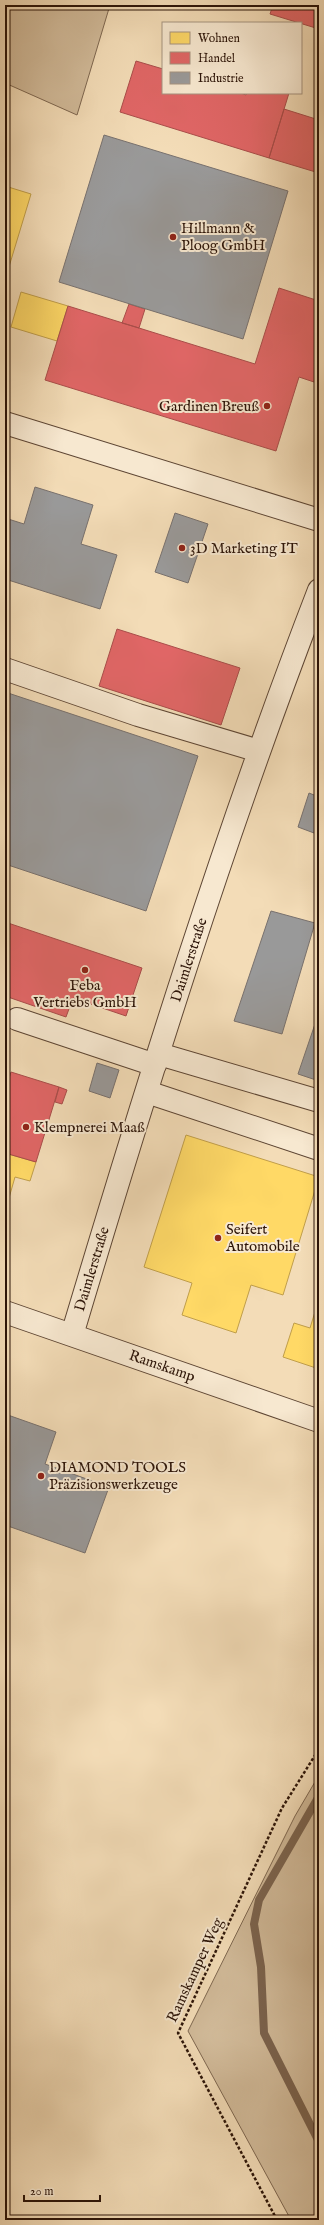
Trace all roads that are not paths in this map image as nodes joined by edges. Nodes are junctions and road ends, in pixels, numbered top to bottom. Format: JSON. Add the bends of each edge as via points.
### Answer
{"nodes":[{"id":1,"x":5,"y":423,"type":"edge"},
{"id":2,"x":319,"y":520,"type":"edge"},
{"id":3,"x":319,"y":590,"type":"edge"},
{"id":4,"x":5,"y":669,"type":"edge"},
{"id":5,"x":259,"y":751,"type":"junction"},
{"id":6,"x":17,"y":1018,"type":"dead end"},
{"id":7,"x":157,"y":1059,"type":"junction"},
{"id":8,"x":147,"y":1092,"type":"junction"},
{"id":9,"x":319,"y":1101,"type":"edge"},
{"id":10,"x":319,"y":1149,"type":"edge"},
{"id":11,"x":5,"y":1312,"type":"edge"},
{"id":12,"x":72,"y":1335,"type":"junction"},
{"id":13,"x":319,"y":1421,"type":"edge"}],
"edges":[{"from":1,"to":2,"type":"street"},
{"from":3,"to":5,"type":"street","name":"Daimlerstraße"},
{"from":4,"to":5,"type":"street","via":[[138,715]]},
{"from":5,"to":7,"type":"street","name":"Daimlerstraße"},
{"from":6,"to":7,"type":"street"},
{"from":7,"to":8,"type":"street","name":"Daimlerstraße"},
{"from":7,"to":9,"type":"street"},
{"from":8,"to":10,"type":"street"},
{"from":8,"to":12,"type":"street","name":"Daimlerstraße"},
{"from":11,"to":12,"type":"street","name":"Ramskamp"},
{"from":12,"to":13,"type":"street","name":"Ramskamp"}]}
